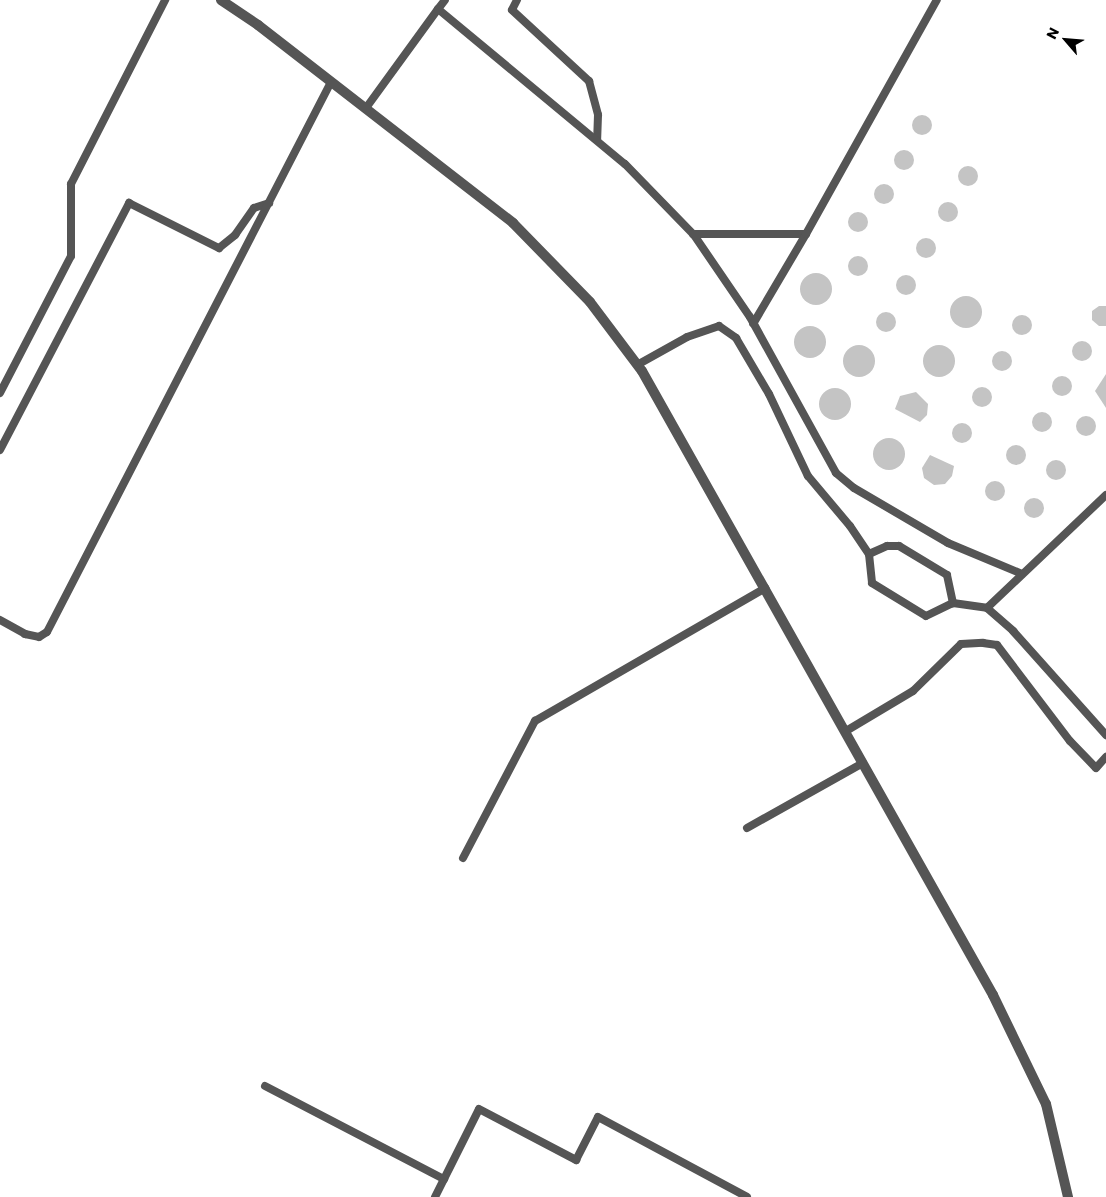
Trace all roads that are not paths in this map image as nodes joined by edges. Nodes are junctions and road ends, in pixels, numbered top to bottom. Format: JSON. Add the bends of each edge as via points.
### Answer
{"nodes":[{"id":1,"x":165,"y":0,"type":"edge"},
{"id":2,"x":221,"y":0,"type":"edge"},
{"id":3,"x":445,"y":0,"type":"edge"},
{"id":4,"x":517,"y":0,"type":"edge"},
{"id":5,"x":937,"y":0,"type":"edge"},
{"id":6,"x":438,"y":9,"type":"junction"},
{"id":7,"x":330,"y":82,"type":"junction"},
{"id":8,"x":366,"y":108,"type":"junction"},
{"id":9,"x":597,"y":140,"type":"junction"},
{"id":10,"x":269,"y":203,"type":"junction"},
{"id":11,"x":693,"y":234,"type":"junction"},
{"id":12,"x":806,"y":234,"type":"junction"},
{"id":13,"x":754,"y":324,"type":"junction"},
{"id":14,"x":637,"y":365,"type":"junction"},
{"id":15,"x":0,"y":393,"type":"edge"},
{"id":16,"x":0,"y":450,"type":"edge"},
{"id":17,"x":1104,"y":501,"type":"edge"},
{"id":18,"x":869,"y":554,"type":"junction"},
{"id":19,"x":1022,"y":574,"type":"junction"},
{"id":20,"x":765,"y":588,"type":"junction"},
{"id":21,"x":953,"y":603,"type":"junction"},
{"id":22,"x":987,"y":608,"type":"junction"},
{"id":23,"x":0,"y":620,"type":"edge"},
{"id":24,"x":846,"y":731,"type":"junction"},
{"id":25,"x":1106,"y":735,"type":"edge"},
{"id":26,"x":1106,"y":757,"type":"edge"},
{"id":27,"x":863,"y":763,"type":"junction"},
{"id":28,"x":747,"y":828,"type":"dead end"},
{"id":29,"x":463,"y":858,"type":"dead end"},
{"id":30,"x":265,"y":1086,"type":"dead end"},
{"id":31,"x":444,"y":1179,"type":"junction"},
{"id":32,"x":435,"y":1197,"type":"edge"},
{"id":33,"x":747,"y":1197,"type":"edge"},
{"id":34,"x":1068,"y":1197,"type":"edge"}],
"edges":[{"from":1,"to":15,"type":"lane","via":[[71,184],[71,256]]},
{"from":2,"to":7,"type":"street"},
{"from":3,"to":6,"type":"lane"},
{"from":4,"to":9,"type":"lane","via":[[512,10],[589,81],[596,96]]},
{"from":5,"to":12,"type":"lane"},
{"from":6,"to":8,"type":"lane"},
{"from":6,"to":9,"type":"lane"},
{"from":7,"to":8,"type":"street"},
{"from":7,"to":10,"type":"lane"},
{"from":8,"to":14,"type":"street","via":[[513,223],[590,302]]},
{"from":9,"to":11,"type":"lane"},
{"from":10,"to":16,"type":"lane","via":[[254,208],[235,235],[219,248],[129,203]]},
{"from":10,"to":23,"type":"lane","via":[[47,632],[39,637],[25,634]]},
{"from":11,"to":12,"type":"lane"},
{"from":11,"to":13,"type":"lane"},
{"from":12,"to":13,"type":"lane"},
{"from":13,"to":19,"type":"lane","via":[[836,473],[854,488],[948,543]]},
{"from":14,"to":18,"type":"lane","via":[[687,336],[719,326],[736,338],[769,394],[808,476]]},
{"from":14,"to":20,"type":"street"},
{"from":17,"to":19,"type":"lane"},
{"from":18,"to":21,"type":"lane","via":[[887,546],[899,546],[947,575]]},
{"from":18,"to":21,"type":"lane","via":[[872,583],[900,602],[926,616]]},
{"from":19,"to":22,"type":"lane"},
{"from":20,"to":24,"type":"street"},
{"from":20,"to":29,"type":"lane","via":[[535,721]]},
{"from":21,"to":22,"type":"lane"},
{"from":22,"to":25,"type":"lane","via":[[1013,631]]},
{"from":24,"to":26,"type":"lane","via":[[914,691],[961,644],[983,643],[997,646],[1070,741],[1096,768]]},
{"from":24,"to":27,"type":"street"},
{"from":27,"to":28,"type":"lane"},
{"from":27,"to":34,"type":"street","via":[[993,995],[1046,1104]]},
{"from":30,"to":31,"type":"lane"},
{"from":31,"to":32,"type":"lane"},
{"from":31,"to":33,"type":"lane","via":[[480,1109],[576,1160],[598,1117]]}]}
